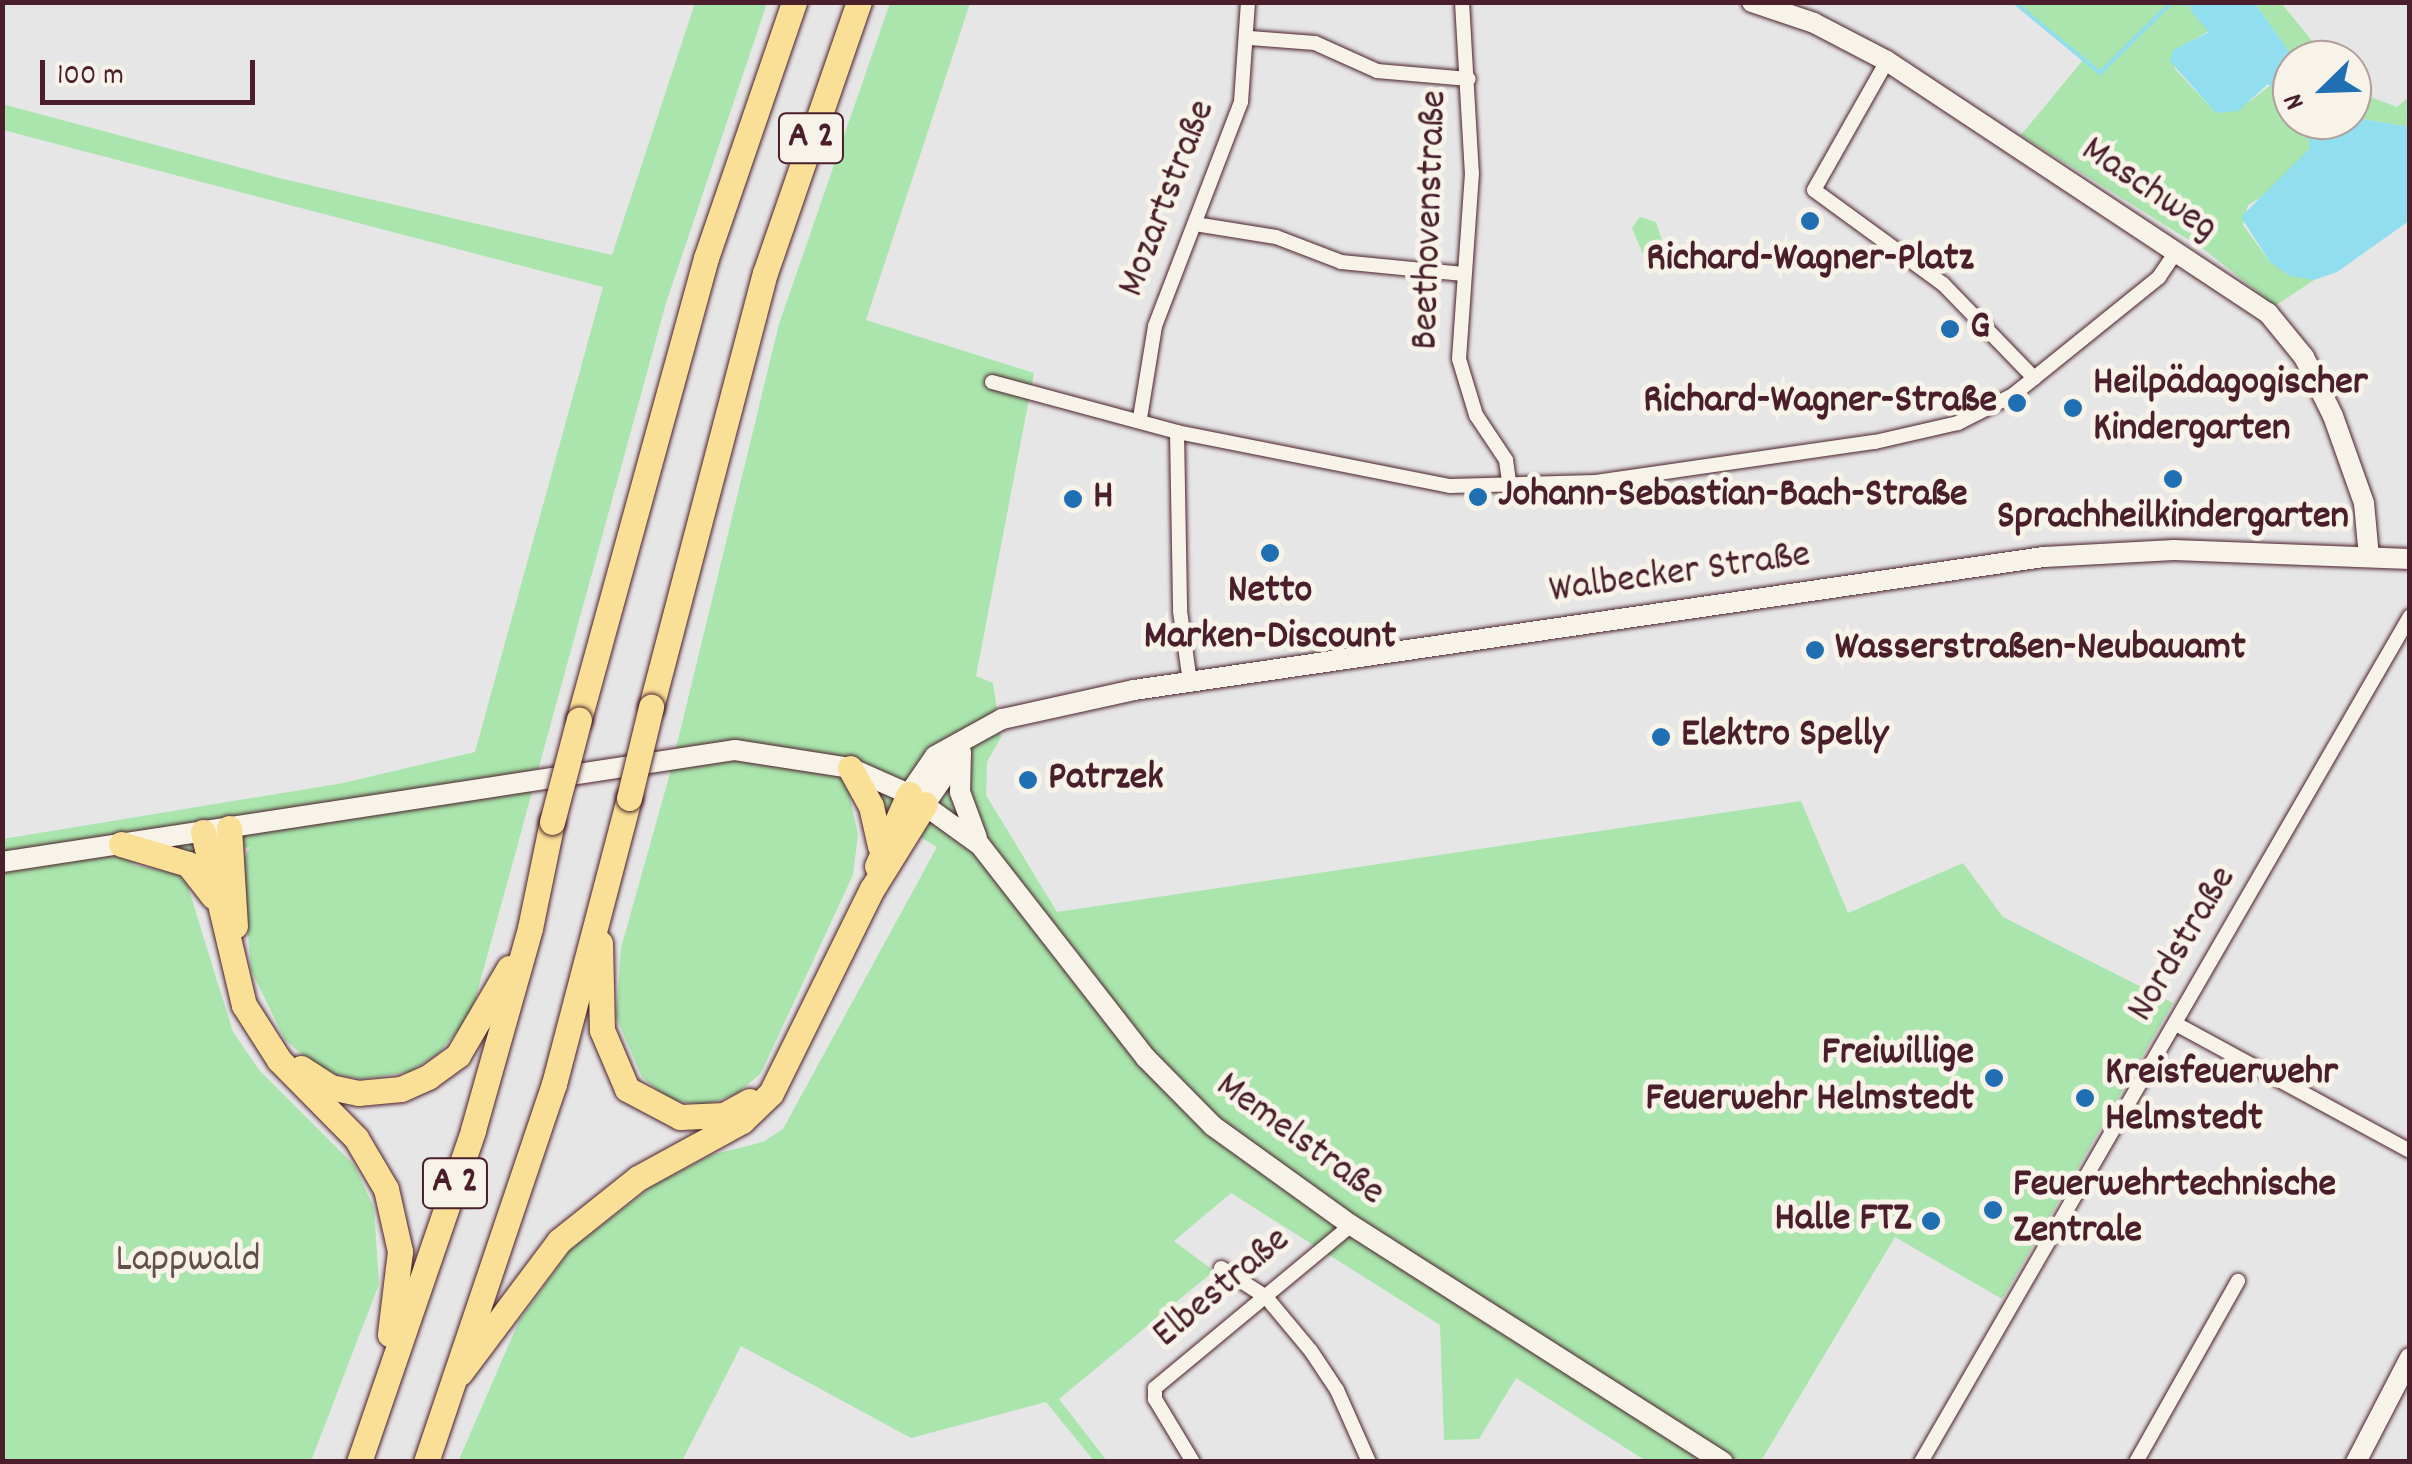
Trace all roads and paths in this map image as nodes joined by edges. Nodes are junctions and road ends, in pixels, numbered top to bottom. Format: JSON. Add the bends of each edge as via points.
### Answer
{"nodes":[{"id":1,"x":794,"y":2,"type":"edge"},
{"id":2,"x":858,"y":2,"type":"edge"},
{"id":3,"x":1248,"y":2,"type":"edge"},
{"id":4,"x":1462,"y":2,"type":"edge"},
{"id":5,"x":1752,"y":2,"type":"edge"},
{"id":6,"x":1250,"y":38,"type":"junction"},
{"id":7,"x":1887,"y":62,"type":"junction"},
{"id":8,"x":1470,"y":79,"type":"junction"},
{"id":9,"x":1195,"y":224,"type":"junction"},
{"id":10,"x":2176,"y":252,"type":"junction"},
{"id":11,"x":1463,"y":274,"type":"junction"},
{"id":12,"x":2034,"y":378,"type":"junction"},
{"id":13,"x":992,"y":382,"type":"dead end"},
{"id":14,"x":1140,"y":418,"type":"junction"},
{"id":15,"x":1176,"y":432,"type":"junction"},
{"id":16,"x":1510,"y":488,"type":"junction"},
{"id":17,"x":2369,"y":557,"type":"junction"},
{"id":18,"x":2410,"y":558,"type":"edge"},
{"id":19,"x":2410,"y":616,"type":"edge"},
{"id":20,"x":1190,"y":682,"type":"junction"},
{"id":21,"x":965,"y":744,"type":"junction"},
{"id":22,"x":850,"y":768,"type":"junction"},
{"id":23,"x":917,"y":799,"type":"junction"},
{"id":24,"x":230,"y":828,"type":"junction"},
{"id":25,"x":203,"y":832,"type":"junction"},
{"id":26,"x":121,"y":844,"type":"junction"},
{"id":27,"x":980,"y":844,"type":"junction"},
{"id":28,"x":880,"y":846,"type":"junction"},
{"id":29,"x":2,"y":862,"type":"edge"},
{"id":30,"x":872,"y":889,"type":"junction"},
{"id":31,"x":601,"y":901,"type":"junction"},
{"id":32,"x":218,"y":905,"type":"junction"},
{"id":33,"x":530,"y":928,"type":"junction"},
{"id":34,"x":2176,"y":1024,"type":"junction"},
{"id":35,"x":790,"y":1065,"type":"junction"},
{"id":36,"x":2410,"y":1151,"type":"edge"},
{"id":37,"x":1351,"y":1224,"type":"junction"},
{"id":38,"x":1221,"y":1268,"type":"dead end"},
{"id":39,"x":2238,"y":1280,"type":"dead end"},
{"id":40,"x":1266,"y":1297,"type":"junction"},
{"id":41,"x":2410,"y":1358,"type":"edge"},
{"id":42,"x":460,"y":1373,"type":"junction"},
{"id":43,"x":370,"y":1434,"type":"junction"},
{"id":44,"x":358,"y":1462,"type":"edge"},
{"id":45,"x":426,"y":1462,"type":"edge"},
{"id":46,"x":1193,"y":1462,"type":"edge"},
{"id":47,"x":1368,"y":1462,"type":"edge"},
{"id":48,"x":1723,"y":1462,"type":"edge"},
{"id":49,"x":1922,"y":1462,"type":"edge"},
{"id":50,"x":2136,"y":1462,"type":"edge"},
{"id":51,"x":2356,"y":1462,"type":"edge"}],
"edges":[{"from":1,"to":33,"type":"highway","number":"A 2","bridge":true,"via":[[685,330],[552,822]]},
{"from":2,"to":31,"type":"highway","number":"A 2","bridge":true,"via":[[765,273]]},
{"from":3,"to":6,"type":"street","name":"Mozartstraße"},
{"from":4,"to":8,"type":"street","name":"Beethovenstraße"},
{"from":5,"to":7,"type":"main road","name":"Maschweg","via":[[1814,23]]},
{"from":6,"to":8,"type":"street","via":[[1314,42],[1377,70]]},
{"from":6,"to":9,"type":"street","name":"Mozartstraße","via":[[1238,114]]},
{"from":7,"to":10,"type":"main road","name":"Maschweg"},
{"from":7,"to":12,"type":"street","via":[[1814,190],[1943,284]]},
{"from":8,"to":11,"type":"street","name":"Beethovenstraße","via":[[1472,173]]},
{"from":9,"to":11,"type":"street","via":[[1266,234],[1341,262]]},
{"from":9,"to":14,"type":"street","name":"Mozartstraße","via":[[1150,342]]},
{"from":10,"to":12,"type":"street","via":[[2159,276]]},
{"from":10,"to":17,"type":"main road","name":"Maschweg","via":[[2268,313],[2304,357],[2356,476]]},
{"from":11,"to":16,"type":"street","name":"Beethovenstraße","via":[[1462,380],[1506,460]]},
{"from":12,"to":16,"type":"street","via":[[1983,410],[1924,434],[1596,482]]},
{"from":13,"to":14,"type":"street"},
{"from":14,"to":15,"type":"street"},
{"from":15,"to":16,"type":"street","via":[[1450,486]]},
{"from":15,"to":20,"type":"street","via":[[1179,592]]},
{"from":17,"to":18,"type":"main road","name":"Walbecker Straße"},
{"from":17,"to":20,"type":"main road","name":"Walbecker Straße","via":[[2174,550],[2044,557]]},
{"from":19,"to":34,"type":"street","name":"Nordstraße"},
{"from":20,"to":21,"type":"main road","name":"Walbecker Straße","via":[[1024,710]]},
{"from":21,"to":23,"type":"main road","name":"Walbecker Straße","via":[[924,766]]},
{"from":21,"to":27,"type":"main road","via":[[960,792]]},
{"from":22,"to":23,"type":"main road","name":"Memelstraße"},
{"from":22,"to":24,"type":"main road","name":"Memelstraße","via":[[735,750]]},
{"from":22,"to":28,"type":"highway","via":[[871,806]]},
{"from":23,"to":27,"type":"main road","name":"Memelstraße"},
{"from":23,"to":28,"type":"highway"},
{"from":23,"to":30,"type":"highway"},
{"from":24,"to":25,"type":"main road","name":"Memelstraße"},
{"from":24,"to":33,"type":"highway","via":[[236,931],[254,1006],[288,1056],[330,1087],[401,1089],[458,1055]]},
{"from":25,"to":26,"type":"main road","name":"Memelstraße"},
{"from":25,"to":32,"type":"highway"},
{"from":26,"to":29,"type":"main road","name":"Memelstraße"},
{"from":26,"to":32,"type":"highway","via":[[188,864]]},
{"from":27,"to":37,"type":"main road","name":"Memelstraße","via":[[1176,1092],[1247,1152]]},
{"from":28,"to":30,"type":"highway"},
{"from":30,"to":35,"type":"highway"},
{"from":31,"to":35,"type":"highway","via":[[602,1030],[627,1089],[660,1110],[700,1119],[746,1104]]},
{"from":31,"to":42,"type":"highway","number":"A 2","via":[[554,1084]]},
{"from":32,"to":43,"type":"highway","via":[[244,1005],[262,1038],[356,1138],[393,1210],[399,1292]]},
{"from":33,"to":43,"type":"highway","number":"A 2","via":[[473,1130]]},
{"from":34,"to":36,"type":"street"},
{"from":34,"to":49,"type":"street","name":"Nordstraße"},
{"from":35,"to":42,"type":"highway","via":[[742,1121],[638,1178],[558,1241]]},
{"from":37,"to":40,"type":"street","name":"Elbestraße"},
{"from":37,"to":48,"type":"main road","name":"Memelstraße"},
{"from":38,"to":40,"type":"street"},
{"from":39,"to":50,"type":"street"},
{"from":40,"to":46,"type":"street","name":"Elbestraße","via":[[1154,1388],[1154,1399]]},
{"from":40,"to":47,"type":"street","via":[[1331,1380]]},
{"from":41,"to":51,"type":"main road"},
{"from":42,"to":45,"type":"highway","number":"A 2"},
{"from":43,"to":44,"type":"highway","number":"A 2"}]}
